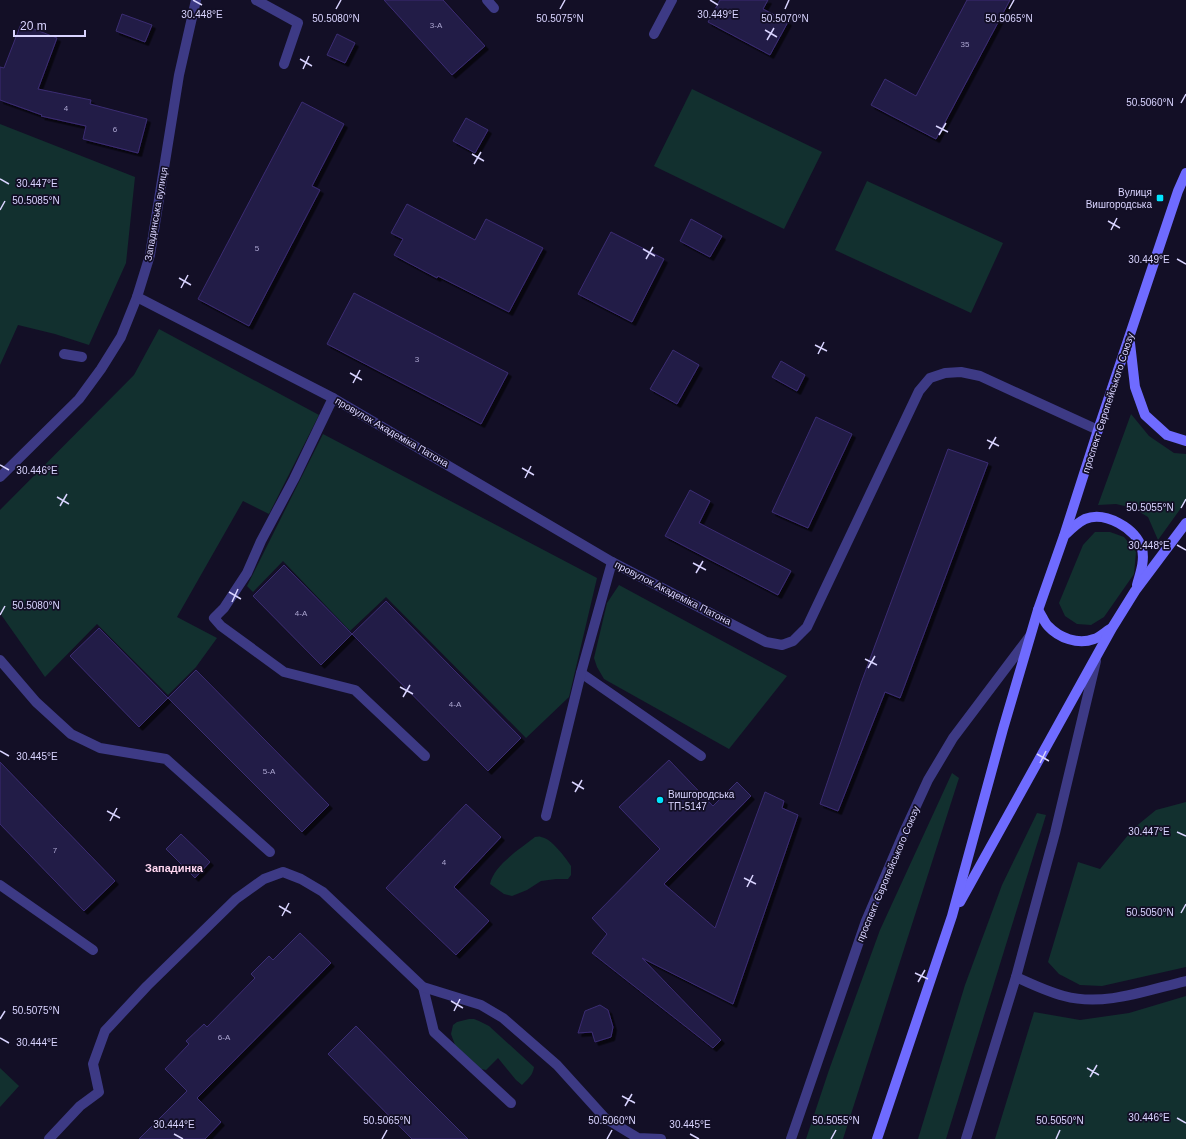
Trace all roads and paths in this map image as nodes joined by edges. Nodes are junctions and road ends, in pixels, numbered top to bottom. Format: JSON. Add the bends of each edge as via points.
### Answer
{"nodes":[{"id":1,"x":196,"y":0,"type":"edge"},
{"id":2,"x":256,"y":0,"type":"edge"},
{"id":3,"x":487,"y":0,"type":"edge"},
{"id":4,"x":672,"y":0,"type":"edge"},
{"id":5,"x":494,"y":8,"type":"dead end"},
{"id":6,"x":654,"y":34,"type":"dead end"},
{"id":7,"x":284,"y":64,"type":"dead end"},
{"id":8,"x":1186,"y":173,"type":"edge"},
{"id":9,"x":137,"y":297,"type":"junction"},
{"id":10,"x":1130,"y":339,"type":"junction"},
{"id":11,"x":64,"y":354,"type":"dead end"},
{"id":12,"x":82,"y":357,"type":"dead end"},
{"id":13,"x":333,"y":398,"type":"junction"},
{"id":14,"x":1098,"y":430,"type":"junction"},
{"id":15,"x":1186,"y":441,"type":"edge"},
{"id":16,"x":0,"y":477,"type":"edge"},
{"id":17,"x":1186,"y":523,"type":"edge"},
{"id":18,"x":1064,"y":536,"type":"junction"},
{"id":19,"x":612,"y":562,"type":"junction"},
{"id":20,"x":1135,"y":591,"type":"junction"},
{"id":21,"x":1038,"y":610,"type":"junction"},
{"id":22,"x":1112,"y":628,"type":"junction"},
{"id":23,"x":1031,"y":634,"type":"junction"},
{"id":24,"x":1097,"y":654,"type":"junction"},
{"id":25,"x":0,"y":660,"type":"edge"},
{"id":26,"x":581,"y":673,"type":"junction"},
{"id":27,"x":425,"y":756,"type":"dead end"},
{"id":28,"x":701,"y":756,"type":"dead end"},
{"id":29,"x":546,"y":816,"type":"dead end"},
{"id":30,"x":270,"y":852,"type":"dead end"},
{"id":31,"x":0,"y":885,"type":"edge"},
{"id":32,"x":952,"y":916,"type":"junction"},
{"id":33,"x":92,"y":950,"type":"dead end"},
{"id":34,"x":1016,"y":977,"type":"junction"},
{"id":35,"x":1186,"y":981,"type":"edge"},
{"id":36,"x":423,"y":987,"type":"junction"},
{"id":37,"x":511,"y":1103,"type":"dead end"},
{"id":38,"x":49,"y":1139,"type":"edge"},
{"id":39,"x":661,"y":1139,"type":"edge"},
{"id":40,"x":791,"y":1139,"type":"edge"},
{"id":41,"x":877,"y":1139,"type":"edge"},
{"id":42,"x":966,"y":1139,"type":"edge"}],
"edges":[{"from":1,"to":9,"type":"street","name":"Западинська вулиця","via":[[179,75],[150,255]]},
{"from":2,"to":7,"type":"street","via":[[298,24]]},
{"from":3,"to":5,"type":"street"},
{"from":4,"to":6,"type":"street"},
{"from":8,"to":10,"type":"main road","name":"проспект Європейського Союзу"},
{"from":9,"to":13,"type":"street","name":"провулок Академіка Патона"},
{"from":9,"to":16,"type":"street","name":"Западинська вулиця","via":[[120,337],[79,399]]},
{"from":10,"to":14,"type":"main road","name":"проспект Європейського Союзу"},
{"from":10,"to":15,"type":"main road","via":[[1135,387],[1145,415],[1168,435]]},
{"from":11,"to":12,"type":"street"},
{"from":13,"to":19,"type":"street","name":"провулок Академіка Патона"},
{"from":13,"to":27,"type":"street","via":[[247,573],[224,608],[214,618],[221,626],[284,672],[355,690]]},
{"from":14,"to":18,"type":"main road","name":"проспект Європейського Союзу"},
{"from":14,"to":19,"type":"street","name":"провулок Академіка Патона","via":[[980,376],[961,372],[945,373],[930,378],[919,390],[807,627],[793,641],[782,645],[766,642]]},
{"from":17,"to":20,"type":"main road","name":"проспект Європейського Союзу"},
{"from":18,"to":20,"type":"main road","via":[[1086,519],[1101,517],[1120,523],[1134,535],[1142,549],[1142,566]]},
{"from":18,"to":21,"type":"main road","name":"проспект Європейського Союзу"},
{"from":19,"to":26,"type":"street"},
{"from":20,"to":22,"type":"main road","name":"проспект Європейського Союзу"},
{"from":21,"to":22,"type":"main road","via":[[1048,626],[1070,640],[1082,642],[1094,639]]},
{"from":21,"to":23,"type":"main road","name":"проспект Європейського Союзу"},
{"from":22,"to":24,"type":"main road","name":"проспект Європейського Союзу"},
{"from":23,"to":32,"type":"main road","name":"проспект Європейського Союзу"},
{"from":23,"to":40,"type":"street","name":"проспект Європейського Союзу","via":[[953,738],[928,780],[866,921]]},
{"from":24,"to":32,"type":"main road","name":"проспект Європейського Союзу"},
{"from":24,"to":34,"type":"street","name":"проспект Європейського Союзу","via":[[1055,833]]},
{"from":25,"to":30,"type":"street","via":[[36,702],[71,734],[100,748],[166,759]]},
{"from":26,"to":28,"type":"street"},
{"from":26,"to":29,"type":"street"},
{"from":31,"to":33,"type":"street"},
{"from":32,"to":41,"type":"main road","name":"проспект Європейського Союзу"},
{"from":34,"to":35,"type":"street","via":[[1065,996],[1088,1000],[1113,998]]},
{"from":34,"to":42,"type":"street","name":"проспект Європейського Союзу"},
{"from":36,"to":37,"type":"street","via":[[434,1032]]},
{"from":36,"to":38,"type":"street","via":[[323,892],[283,872],[264,879],[236,899],[105,1031],[92,1064],[99,1092],[80,1106]]},
{"from":36,"to":39,"type":"street","via":[[481,1005],[503,1018],[557,1065],[605,1118],[638,1138]]}]}
